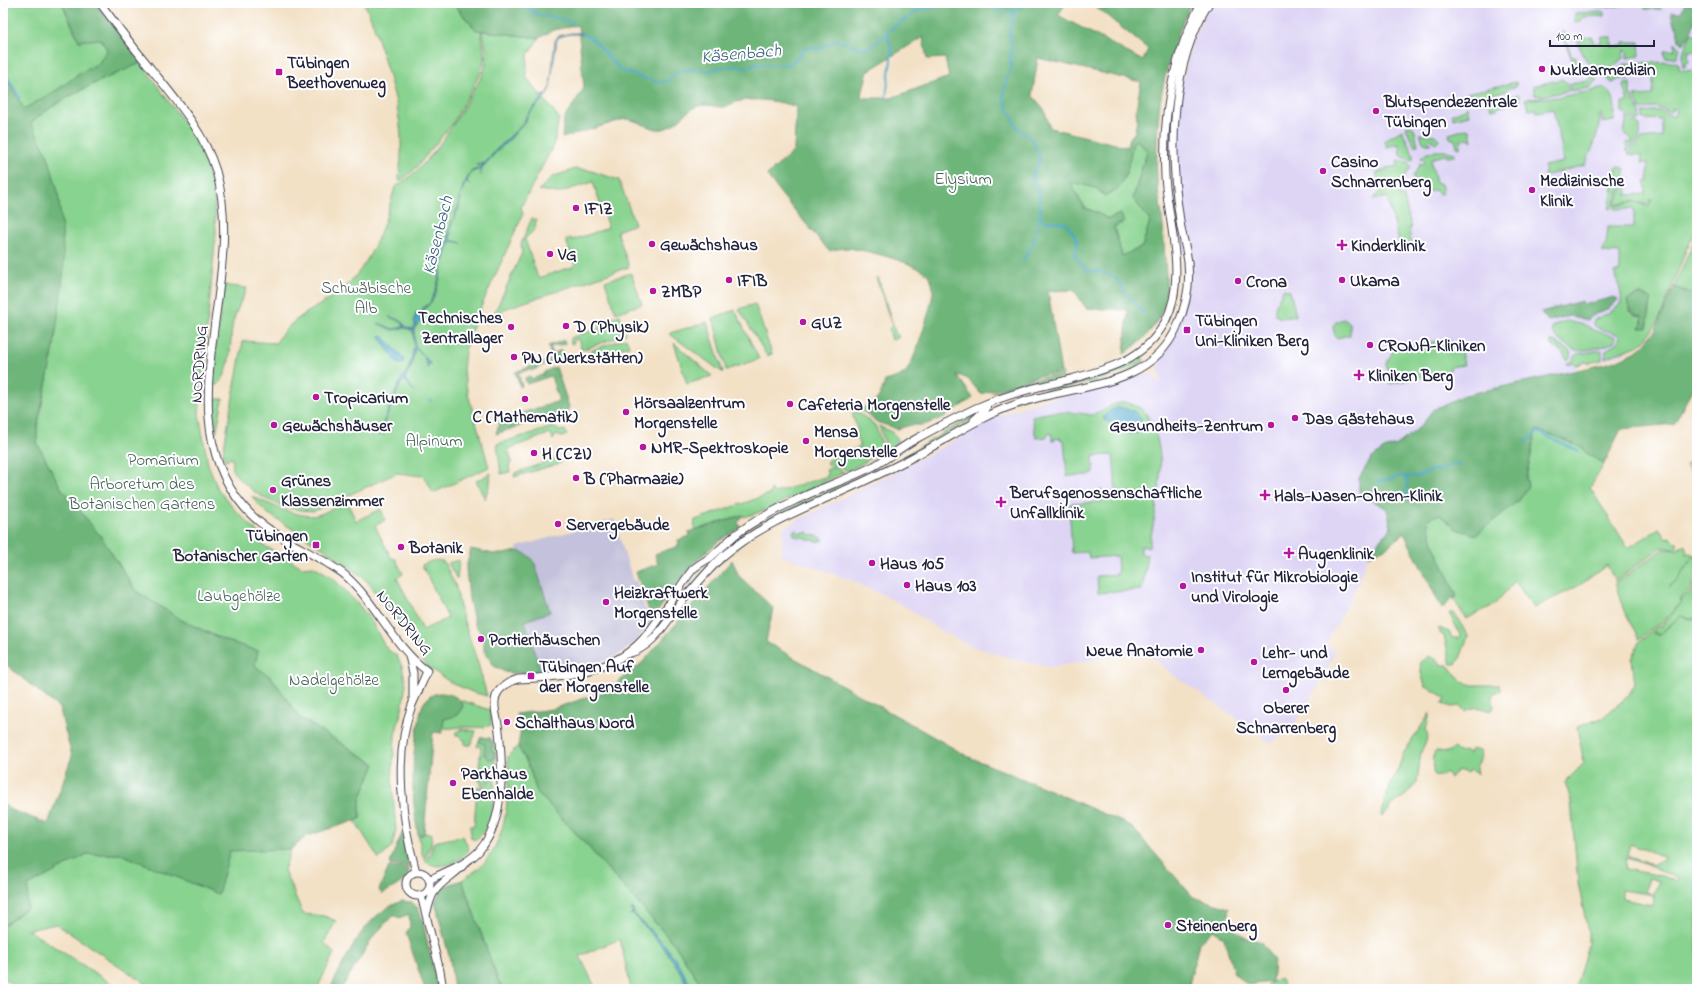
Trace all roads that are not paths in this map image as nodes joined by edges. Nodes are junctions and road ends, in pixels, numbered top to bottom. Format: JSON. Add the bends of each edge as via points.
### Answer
{"nodes":[{"id":1,"x":100,"y":3,"type":"edge"},
{"id":2,"x":1201,"y":3,"type":"edge"},
{"id":3,"x":1209,"y":3,"type":"edge"},
{"id":4,"x":987,"y":404,"type":"junction"},
{"id":5,"x":963,"y":429,"type":"junction"},
{"id":6,"x":408,"y":653,"type":"junction"},
{"id":7,"x":625,"y":655,"type":"junction"},
{"id":8,"x":412,"y":705,"type":"junction"},
{"id":9,"x":468,"y":861,"type":"junction"},
{"id":10,"x":416,"y":872,"type":"junction"},
{"id":11,"x":429,"y":880,"type":"junction"},
{"id":12,"x":421,"y":895,"type":"junction"},
{"id":13,"x":426,"y":915,"type":"junction"},
{"id":14,"x":443,"y":989,"type":"edge"}],
"edges":[{"from":1,"to":6,"type":"street","name":"NORDRING","via":[[189,117],[208,151],[219,182],[224,246],[209,406],[213,444],[223,476],[240,502],[261,524],[346,575]]},
{"from":2,"to":4,"type":"street","via":[[1185,38],[1174,72],[1167,115],[1165,178],[1176,272],[1174,296],[1166,320],[1146,347],[1120,364],[1023,391]]},
{"from":3,"to":5,"type":"street","via":[[1184,64],[1174,118],[1175,176],[1180,222],[1189,265],[1189,283],[1183,312],[1170,341],[1156,358],[1125,377],[1042,395],[999,411]]},
{"from":4,"to":5,"type":"street","via":[[981,416]]},
{"from":4,"to":7,"type":"street","via":[[912,441],[875,465],[794,500],[742,530],[709,559],[693,569],[643,639]]},
{"from":5,"to":7,"type":"street","via":[[879,475],[780,519],[752,535],[708,572],[655,637],[636,652]]},
{"from":6,"to":8,"type":"street","via":[[413,673]]},
{"from":6,"to":8,"type":"street","name":"NORDRING","via":[[428,671]]},
{"from":7,"to":9,"type":"street","via":[[576,673],[511,682],[502,688],[495,700],[501,762],[498,811],[488,839]]},
{"from":8,"to":10,"type":"street","via":[[404,743],[402,785],[406,826]]},
{"from":9,"to":11,"type":"street"},
{"from":9,"to":13,"type":"street","via":[[432,895]]},
{"from":10,"to":11,"type":"street","via":[[425,874]]},
{"from":10,"to":12,"type":"street","via":[[408,878],[407,888],[414,895]]},
{"from":11,"to":12,"type":"street","via":[[428,890]]},
{"from":12,"to":13,"type":"street"},
{"from":13,"to":14,"type":"street"}]}
